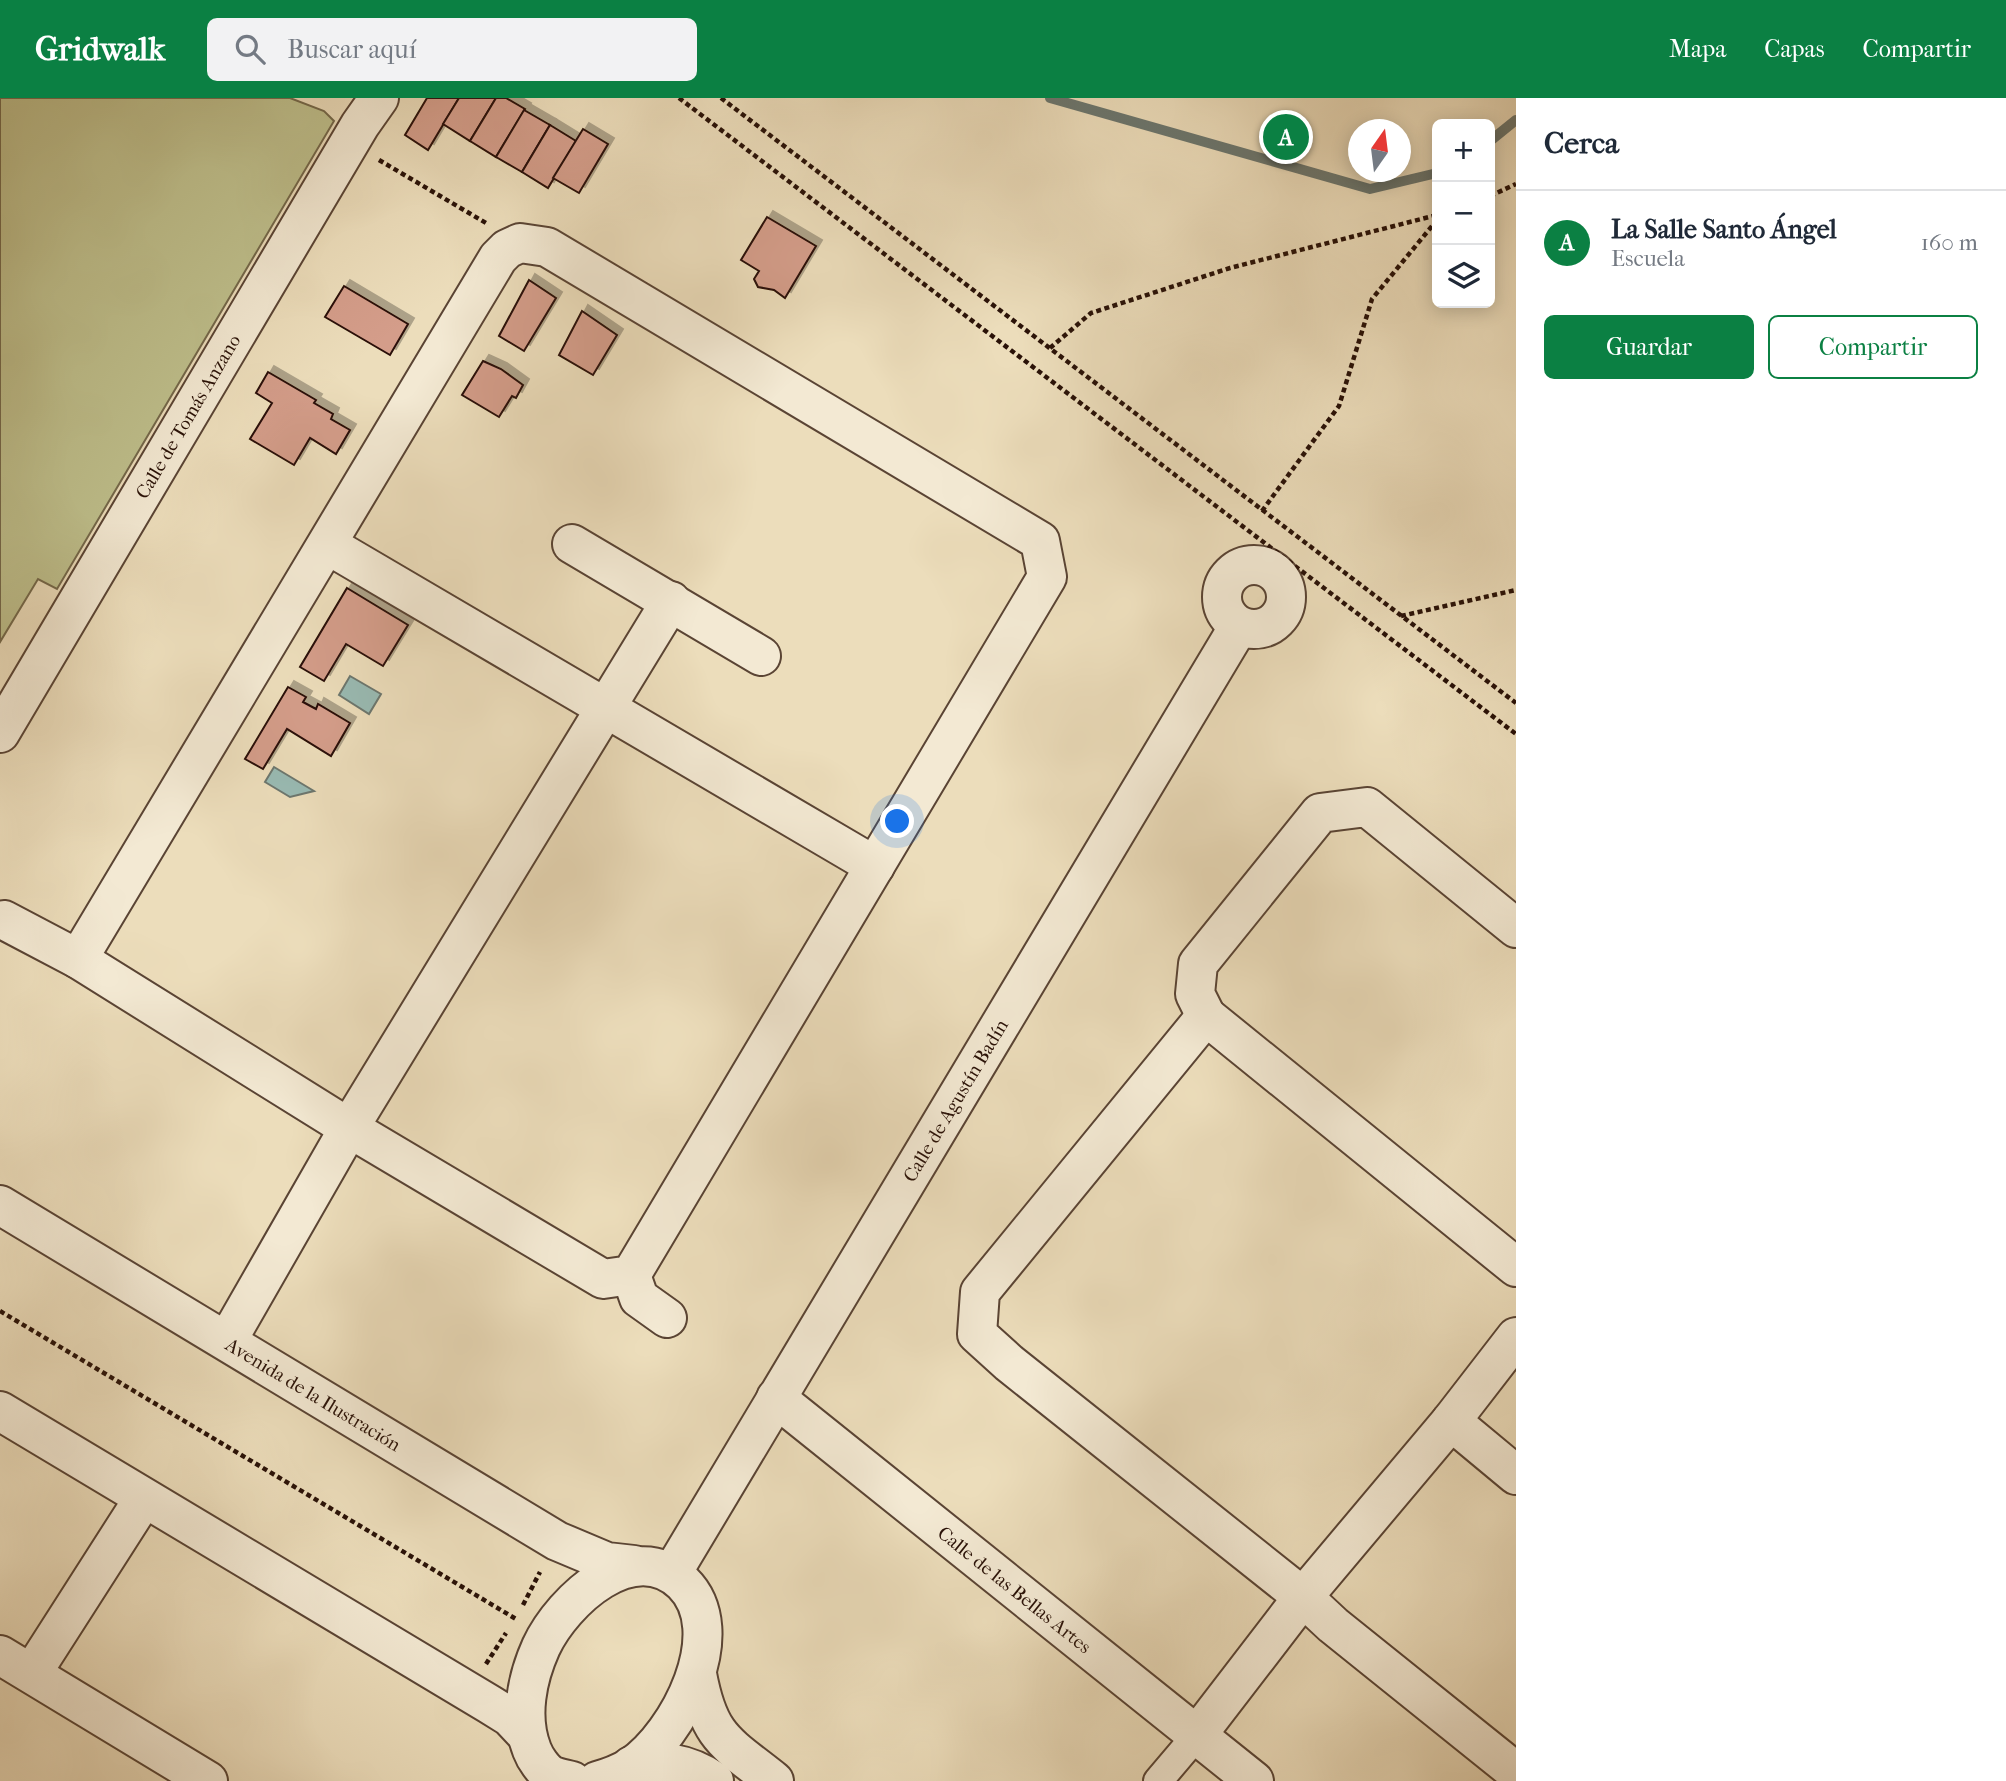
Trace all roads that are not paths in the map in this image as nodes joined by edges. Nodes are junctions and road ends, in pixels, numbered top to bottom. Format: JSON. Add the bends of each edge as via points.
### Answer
{"nodes":[{"id":1,"x":372,"y":100,"type":"edge"},
{"id":2,"x":572,"y":544,"type":"dead end"},
{"id":3,"x":327,"y":545,"type":"junction"},
{"id":4,"x":1277,"y":563,"type":"road end"},
{"id":5,"x":671,"y":601,"type":"junction"},
{"id":6,"x":761,"y":656,"type":"dead end"},
{"id":7,"x":607,"y":707,"type":"junction"},
{"id":8,"x":0,"y":733,"type":"edge"},
{"id":9,"x":875,"y":866,"type":"junction"},
{"id":10,"x":4,"y":920,"type":"dead end"},
{"id":11,"x":1516,"y":928,"type":"edge"},
{"id":12,"x":78,"y":959,"type":"junction"},
{"id":13,"x":1206,"y":1016,"type":"junction"},
{"id":14,"x":349,"y":1128,"type":"junction"},
{"id":15,"x":0,"y":1205,"type":"edge"},
{"id":16,"x":1516,"y":1267,"type":"edge"},
{"id":17,"x":631,"y":1275,"type":"junction"},
{"id":18,"x":667,"y":1318,"type":"dead end"},
{"id":19,"x":1516,"y":1337,"type":"edge"},
{"id":20,"x":226,"y":1341,"type":"junction"},
{"id":21,"x":776,"y":1398,"type":"junction"},
{"id":22,"x":0,"y":1411,"type":"edge"},
{"id":23,"x":1451,"y":1422,"type":"junction"},
{"id":24,"x":1516,"y":1475,"type":"edge"},
{"id":25,"x":144,"y":1498,"type":"junction"},
{"id":26,"x":634,"y":1566,"type":"junction"},
{"id":27,"x":672,"y":1573,"type":"junction"},
{"id":28,"x":1303,"y":1597,"type":"junction"},
{"id":29,"x":16,"y":1664,"type":"edge"},
{"id":30,"x":696,"y":1674,"type":"junction"},
{"id":31,"x":526,"y":1734,"type":"junction"},
{"id":32,"x":1196,"y":1735,"type":"junction"},
{"id":33,"x":631,"y":1766,"type":"junction"},
{"id":34,"x":1516,"y":1772,"type":"edge"},
{"id":35,"x":556,"y":1779,"type":"edge"},
{"id":36,"x":208,"y":1781,"type":"edge"},
{"id":37,"x":597,"y":1781,"type":"edge"},
{"id":38,"x":714,"y":1781,"type":"edge"},
{"id":39,"x":774,"y":1781,"type":"edge"},
{"id":40,"x":1158,"y":1781,"type":"edge"},
{"id":41,"x":1254,"y":1781,"type":"edge"}],
"edges":[{"from":1,"to":8,"type":"street","name":"Calle de Tomás Anzano"},
{"from":2,"to":5,"type":"street"},
{"from":3,"to":7,"type":"street"},
{"from":3,"to":9,"type":"street","via":[[498,258],[520,243],[547,247],[1040,541],[1047,577]]},
{"from":3,"to":12,"type":"street"},
{"from":4,"to":21,"type":"street","name":"Calle de Agustín Badín","via":[[1242,566],[1226,580],[1224,611],[1239,626]]},
{"from":5,"to":6,"type":"street"},
{"from":5,"to":7,"type":"street"},
{"from":7,"to":9,"type":"street"},
{"from":7,"to":14,"type":"street"},
{"from":9,"to":17,"type":"street"},
{"from":10,"to":12,"type":"street"},
{"from":11,"to":13,"type":"street","via":[[1367,807],[1320,813],[1198,964],[1195,994]]},
{"from":12,"to":14,"type":"street"},
{"from":13,"to":16,"type":"street"},
{"from":13,"to":28,"type":"street","via":[[980,1292],[977,1334]]},
{"from":14,"to":17,"type":"street","via":[[603,1279]]},
{"from":14,"to":20,"type":"street"},
{"from":15,"to":20,"type":"street","name":"Avenida de la Ilustración"},
{"from":17,"to":18,"type":"street","via":[[639,1298]]},
{"from":19,"to":23,"type":"street"},
{"from":20,"to":26,"type":"street","name":"Avenida de la Ilustración","via":[[557,1541],[607,1562]]},
{"from":21,"to":27,"type":"street","name":"Calle de Agustín Badín"},
{"from":21,"to":32,"type":"street","name":"Calle de las Bellas Artes"},
{"from":22,"to":25,"type":"street"},
{"from":23,"to":24,"type":"street"},
{"from":23,"to":28,"type":"street"},
{"from":25,"to":29,"type":"street"},
{"from":25,"to":31,"type":"street","via":[[510,1717]]},
{"from":26,"to":27,"type":"street","name":"Avenida de la Ilustración","via":[[651,1565]]},
{"from":26,"to":31,"type":"street","via":[[609,1575],[556,1622],[531,1628]]},
{"from":27,"to":30,"type":"street","via":[[696,1600],[704,1621],[704,1648]]},
{"from":28,"to":32,"type":"street"},
{"from":28,"to":34,"type":"street"},
{"from":29,"to":36,"type":"street"},
{"from":30,"to":33,"type":"street","via":[[669,1724]]},
{"from":30,"to":39,"type":"street","via":[[712,1726]]},
{"from":31,"to":35,"type":"street","via":[[535,1758]]},
{"from":32,"to":40,"type":"street"},
{"from":32,"to":41,"type":"street","name":"Calle de las Bellas Artes"},
{"from":33,"to":37,"type":"street"},
{"from":33,"to":38,"type":"street","via":[[674,1762]]}]}
